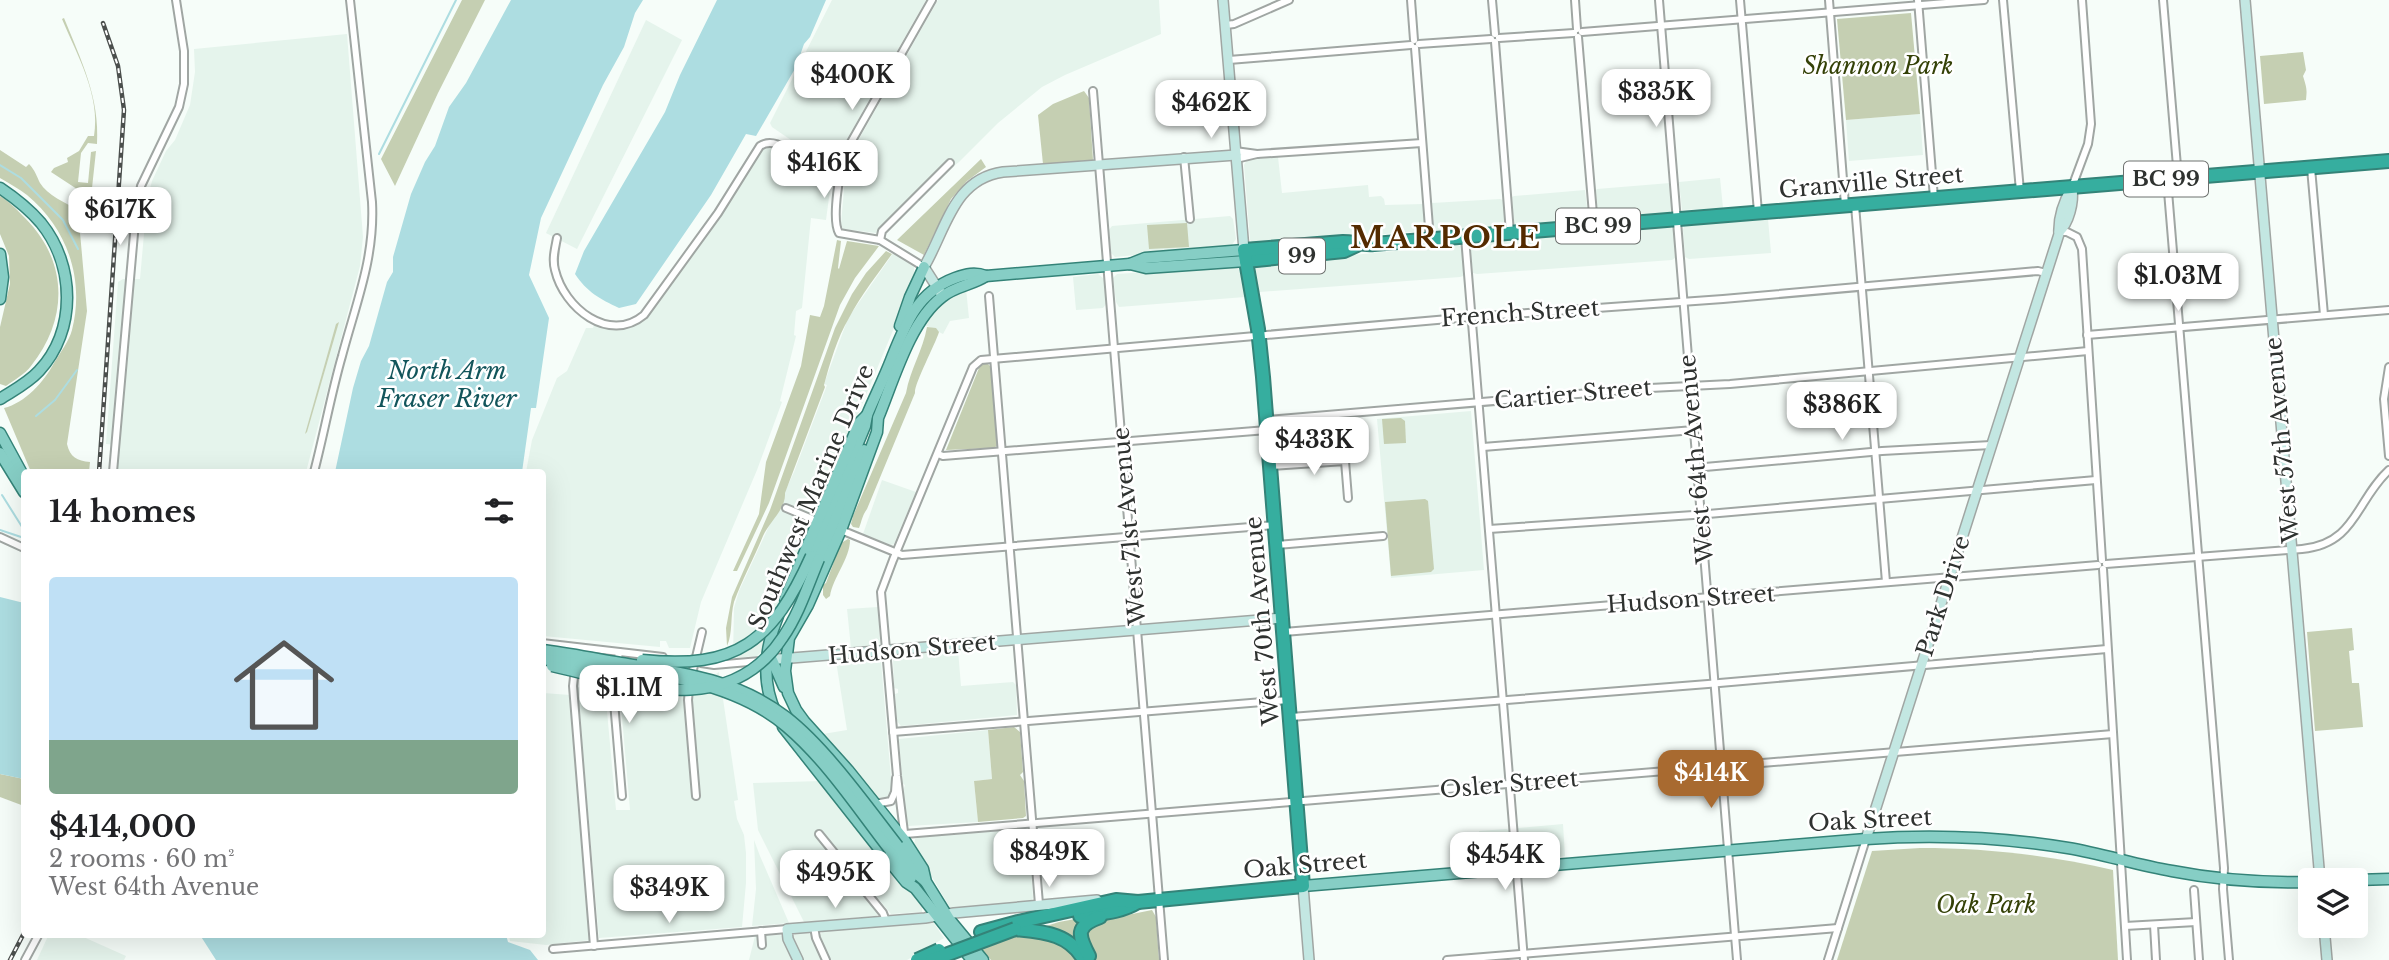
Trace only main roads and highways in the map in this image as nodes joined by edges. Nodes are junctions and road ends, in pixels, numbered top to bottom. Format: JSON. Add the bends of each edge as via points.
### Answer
{"nodes":[{"id":1,"x":2389,"y":162,"type":"edge"},
{"id":2,"x":0,"y":188,"type":"edge"},
{"id":3,"x":0,"y":254,"type":"edge"},
{"id":4,"x":1245,"y":255,"type":"junction"},
{"id":5,"x":924,"y":267,"type":"road end"},
{"id":6,"x":940,"y":292,"type":"junction"},
{"id":7,"x":0,"y":299,"type":"edge"},
{"id":8,"x":900,"y":337,"type":"junction"},
{"id":9,"x":1,"y":398,"type":"edge"},
{"id":10,"x":867,"y":415,"type":"junction"},
{"id":11,"x":878,"y":418,"type":"junction"},
{"id":12,"x":0,"y":433,"type":"edge"},
{"id":13,"x":0,"y":453,"type":"edge"},
{"id":14,"x":21,"y":472,"type":"edge"},
{"id":15,"x":21,"y":487,"type":"edge"},
{"id":16,"x":815,"y":557,"type":"junction"},
{"id":17,"x":546,"y":651,"type":"edge"},
{"id":18,"x":588,"y":656,"type":"junction"},
{"id":19,"x":769,"y":660,"type":"junction"},
{"id":20,"x":546,"y":662,"type":"edge"},
{"id":21,"x":546,"y":662,"type":"edge"},
{"id":22,"x":788,"y":693,"type":"junction"},
{"id":23,"x":899,"y":843,"type":"junction"},
{"id":24,"x":2389,"y":879,"type":"edge"},
{"id":25,"x":2368,"y":880,"type":"edge"},
{"id":26,"x":2298,"y":881,"type":"edge"},
{"id":27,"x":1303,"y":886,"type":"junction"},
{"id":28,"x":915,"y":888,"type":"junction"},
{"id":29,"x":1115,"y":906,"type":"junction"},
{"id":30,"x":941,"y":915,"type":"junction"},
{"id":31,"x":1018,"y":927,"type":"junction"},
{"id":32,"x":917,"y":960,"type":"edge"},
{"id":33,"x":932,"y":960,"type":"edge"},
{"id":34,"x":972,"y":960,"type":"edge"},
{"id":35,"x":983,"y":960,"type":"edge"},
{"id":36,"x":1084,"y":960,"type":"edge"},
{"id":37,"x":1092,"y":960,"type":"edge"}],
"edges":[{"from":1,"to":4,"type":"highway","name":"Granville Street","number":"BC 99","via":[[1430,240],[1343,242]]},
{"from":2,"to":9,"type":"main road","via":[[49,235],[63,265],[67,295],[61,333],[47,360],[27,382]]},
{"from":3,"to":7,"type":"main road"},
{"from":4,"to":6,"type":"main road","name":"Granville Street","via":[[1145,258],[1108,266],[978,273],[964,275]]},
{"from":4,"to":27,"type":"highway","name":"West 70th Avenue","via":[[1259,337]]},
{"from":5,"to":8,"type":"main road","via":[[900,322]]},
{"from":6,"to":8,"type":"main road","name":"Southwest Marine Drive","via":[[918,303]]},
{"from":6,"to":11,"type":"main road","name":"Southwest Marine Drive","via":[[918,327]]},
{"from":8,"to":10,"type":"main road","name":"Southwest Marine Drive"},
{"from":10,"to":16,"type":"main road"},
{"from":10,"to":19,"type":"main road","name":"Southwest Marine Drive","via":[[859,423],[786,596],[773,629]]},
{"from":11,"to":16,"type":"main road"},
{"from":11,"to":22,"type":"main road","name":"Southwest Marine Drive","via":[[841,530],[789,638]]},
{"from":12,"to":14,"type":"main road"},
{"from":13,"to":15,"type":"main road"},
{"from":16,"to":18,"type":"main road","bridge":true,"via":[[777,619],[748,644],[726,654],[673,663]]},
{"from":16,"to":20,"type":"main road","bridge":true,"via":[[782,639],[758,665],[725,684],[696,691],[667,690]]},
{"from":17,"to":18,"type":"main road","bridge":true},
{"from":18,"to":23,"type":"main road","bridge":true,"via":[[704,677],[766,703],[811,739]]},
{"from":19,"to":22,"type":"main road"},
{"from":19,"to":28,"type":"main road","name":"Southwest Marine Drive","via":[[773,707],[782,725]]},
{"from":21,"to":23,"type":"main road","bridge":true,"via":[[689,681],[753,703],[797,736]]},
{"from":22,"to":23,"type":"main road","name":"Southwest Marine Drive","via":[[804,721],[875,804]]},
{"from":23,"to":28,"type":"main road"},
{"from":23,"to":30,"type":"main road","name":"Southwest Marine Drive","via":[[926,882]]},
{"from":24,"to":25,"type":"main road"},
{"from":26,"to":27,"type":"main road","name":"Oak Street","via":[[2224,878],[2072,849],[1933,836]]},
{"from":27,"to":29,"type":"highway","name":"Oak Street","via":[[1138,902],[1126,909]]},
{"from":28,"to":30,"type":"main road","name":"Southwest Marine Drive"},
{"from":29,"to":31,"type":"highway","name":"Oak Street"},
{"from":29,"to":37,"type":"highway","via":[[1082,928],[1081,940]]},
{"from":30,"to":34,"type":"main road","name":"Southwest Marine Drive"},
{"from":30,"to":35,"type":"main road","name":"Southwest Marine Drive"},
{"from":31,"to":32,"type":"highway","bridge":true,"via":[[981,932]]},
{"from":31,"to":33,"type":"highway","bridge":true},
{"from":31,"to":36,"type":"highway","via":[[1060,937]]}]}
